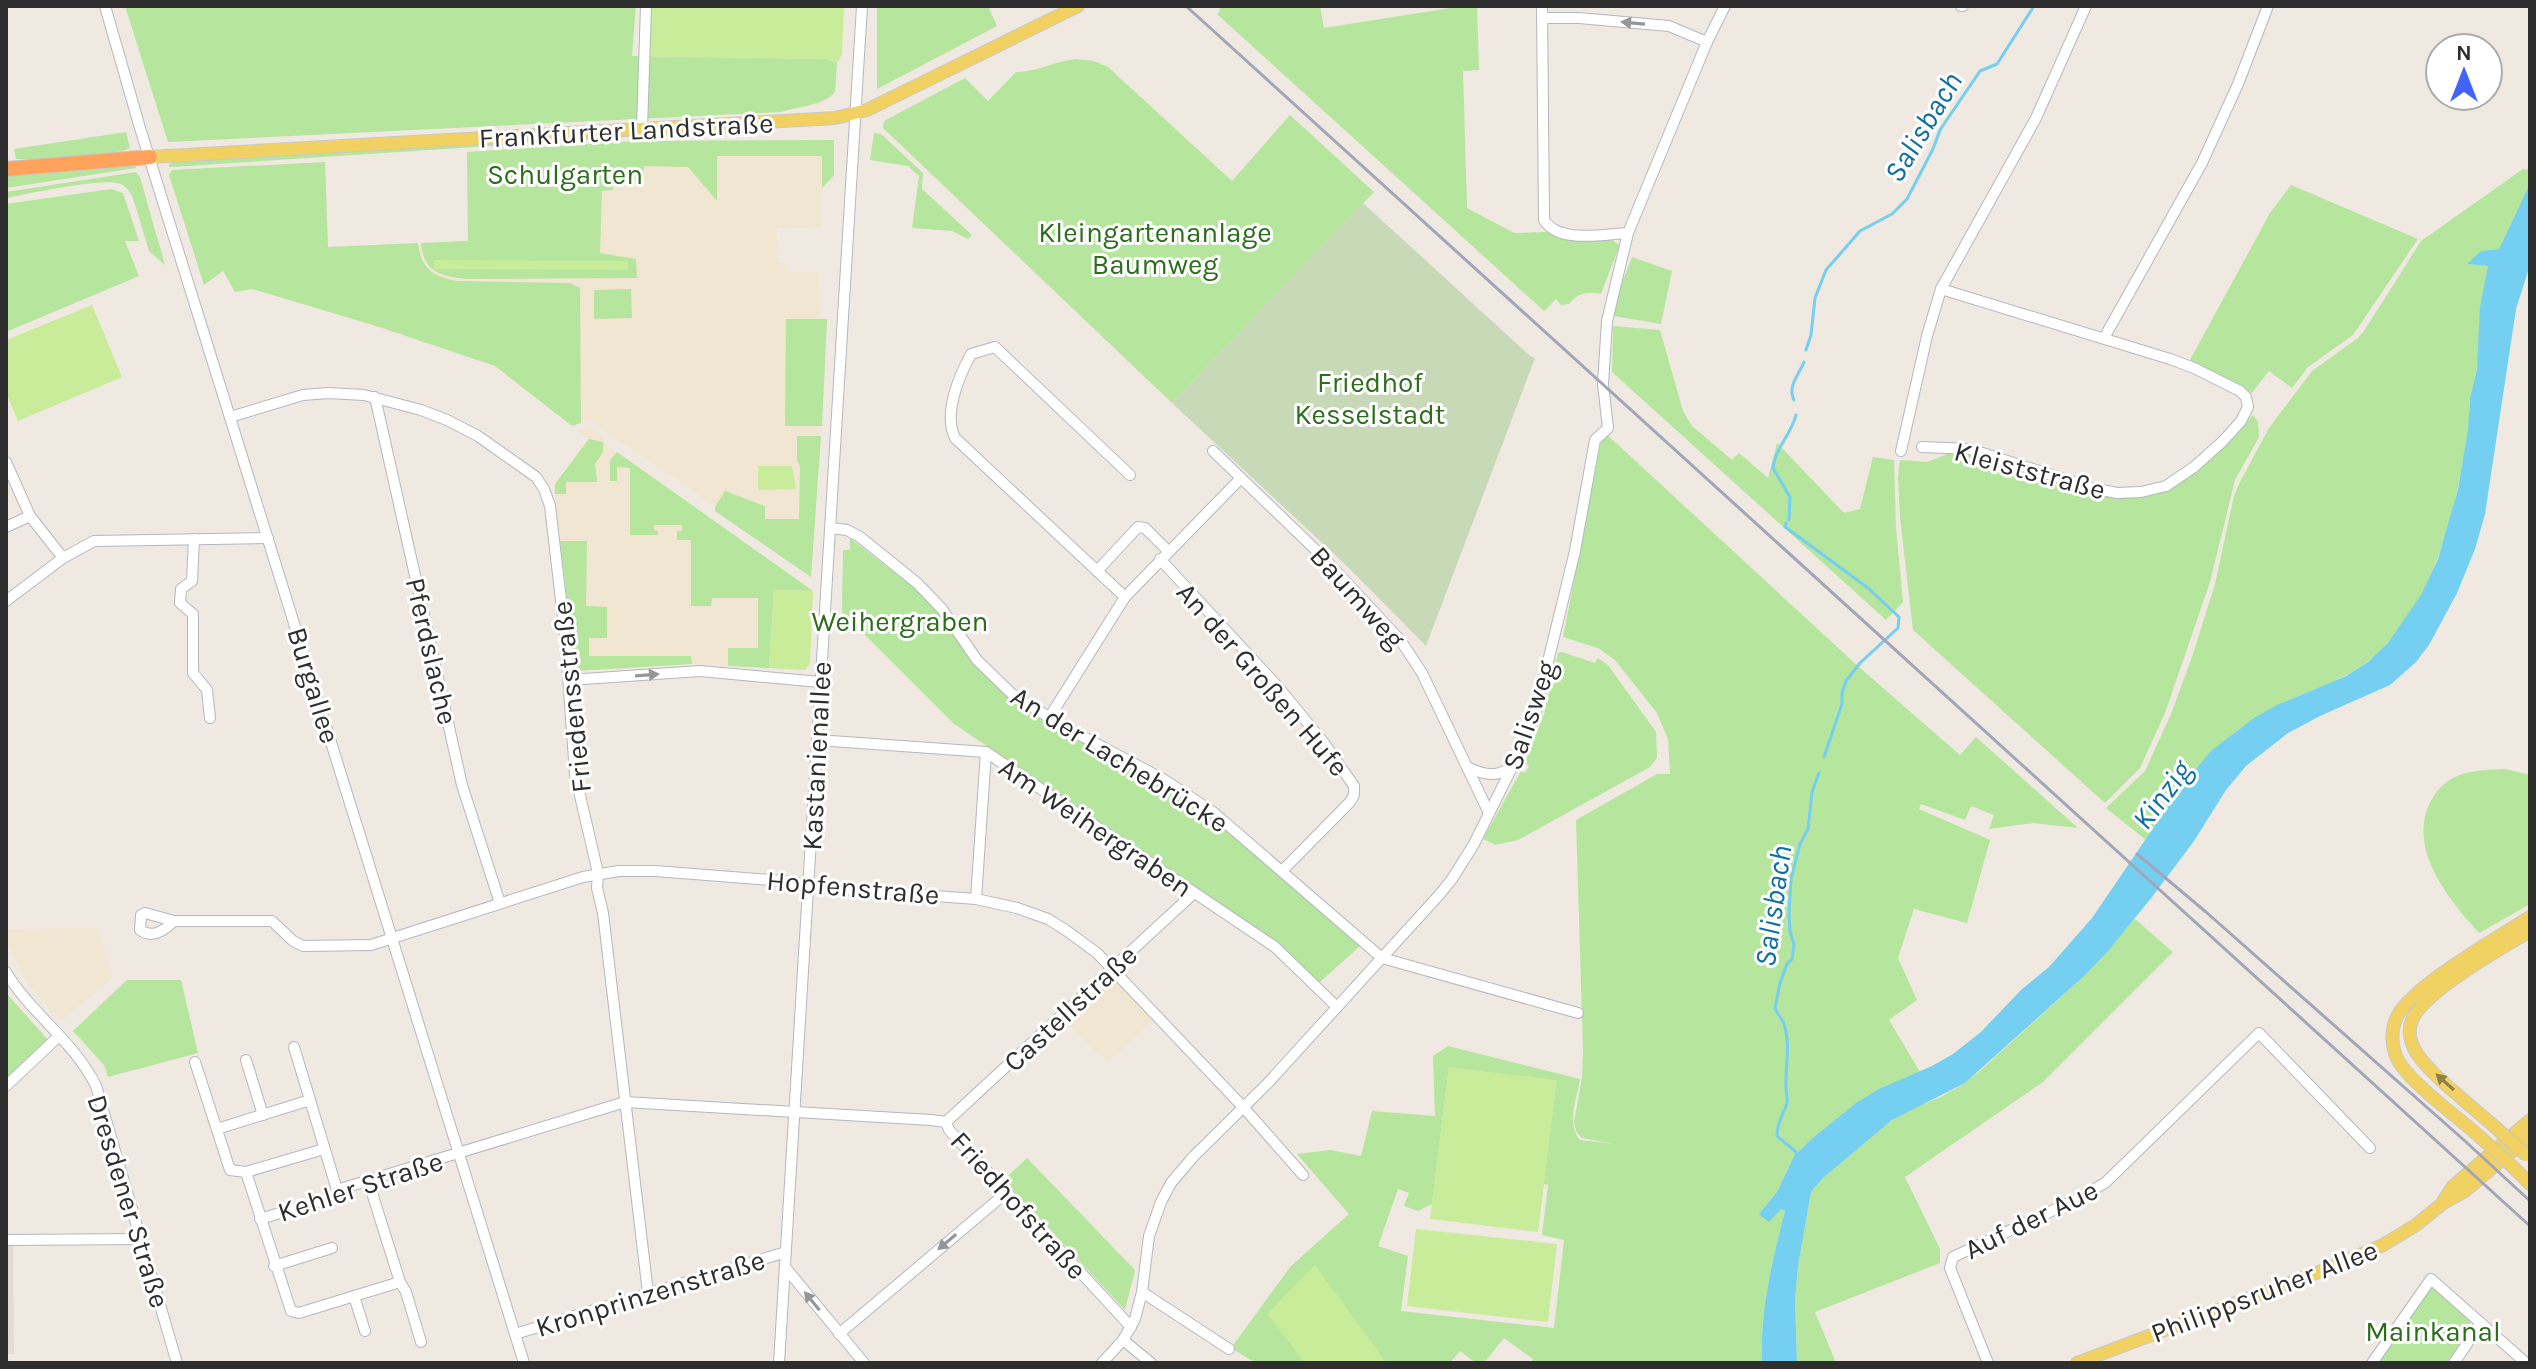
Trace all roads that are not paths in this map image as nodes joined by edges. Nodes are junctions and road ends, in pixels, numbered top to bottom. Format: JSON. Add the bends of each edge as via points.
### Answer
{"nodes":[{"id":1,"x":105,"y":6,"type":"edge"},
{"id":2,"x":646,"y":6,"type":"edge"},
{"id":3,"x":862,"y":6,"type":"edge"},
{"id":4,"x":1078,"y":6,"type":"edge"},
{"id":5,"x":1725,"y":6,"type":"edge"},
{"id":6,"x":2086,"y":6,"type":"edge"},
{"id":7,"x":2268,"y":6,"type":"edge"},
{"id":8,"x":1542,"y":12,"type":"edge"},
{"id":9,"x":1707,"y":42,"type":"junction"},
{"id":10,"x":857,"y":113,"type":"junction"},
{"id":11,"x":642,"y":128,"type":"junction"},
{"id":12,"x":150,"y":157,"type":"junction"},
{"id":13,"x":6,"y":167,"type":"edge"},
{"id":14,"x":1628,"y":233,"type":"junction"},
{"id":15,"x":1941,"y":289,"type":"junction"},
{"id":16,"x":2104,"y":338,"type":"junction"},
{"id":17,"x":375,"y":397,"type":"junction"},
{"id":18,"x":230,"y":417,"type":"junction"},
{"id":19,"x":1922,"y":447,"type":"dead end"},
{"id":20,"x":1213,"y":451,"type":"dead end"},
{"id":21,"x":1901,"y":451,"type":"dead end"},
{"id":22,"x":6,"y":462,"type":"edge"},
{"id":23,"x":1130,"y":475,"type":"dead end"},
{"id":24,"x":1241,"y":478,"type":"junction"},
{"id":25,"x":30,"y":516,"type":"junction"},
{"id":26,"x":6,"y":527,"type":"edge"},
{"id":27,"x":831,"y":528,"type":"junction"},
{"id":28,"x":268,"y":538,"type":"junction"},
{"id":29,"x":194,"y":539,"type":"junction"},
{"id":30,"x":1168,"y":551,"type":"junction"},
{"id":31,"x":63,"y":558,"type":"junction"},
{"id":32,"x":1160,"y":559,"type":"junction"},
{"id":33,"x":1097,"y":571,"type":"junction"},
{"id":34,"x":1125,"y":597,"type":"junction"},
{"id":35,"x":6,"y":601,"type":"edge"},
{"id":36,"x":569,"y":680,"type":"junction"},
{"id":37,"x":820,"y":682,"type":"junction"},
{"id":38,"x":210,"y":718,"type":"dead end"},
{"id":39,"x":1049,"y":718,"type":"junction"},
{"id":40,"x":817,"y":740,"type":"junction"},
{"id":41,"x":986,"y":752,"type":"junction"},
{"id":42,"x":1514,"y":765,"type":"junction"},
{"id":43,"x":1469,"y":768,"type":"junction"},
{"id":44,"x":1489,"y":813,"type":"junction"},
{"id":45,"x":1282,"y":871,"type":"junction"},
{"id":46,"x":598,"y":873,"type":"junction"},
{"id":47,"x":808,"y":885,"type":"junction"},
{"id":48,"x":1194,"y":893,"type":"junction"},
{"id":49,"x":976,"y":899,"type":"junction"},
{"id":50,"x":500,"y":903,"type":"junction"},
{"id":51,"x":2530,"y":917,"type":"edge"},
{"id":52,"x":174,"y":921,"type":"dead end"},
{"id":53,"x":2530,"y":931,"type":"edge"},
{"id":54,"x":392,"y":939,"type":"junction"},
{"id":55,"x":1382,"y":958,"type":"junction"},
{"id":56,"x":1113,"y":969,"type":"junction"},
{"id":57,"x":6,"y":972,"type":"edge"},
{"id":58,"x":1337,"y":1007,"type":"junction"},
{"id":59,"x":1578,"y":1013,"type":"dead end"},
{"id":60,"x":59,"y":1036,"type":"junction"},
{"id":61,"x":294,"y":1047,"type":"dead end"},
{"id":62,"x":246,"y":1060,"type":"dead end"},
{"id":63,"x":195,"y":1062,"type":"dead end"},
{"id":64,"x":6,"y":1086,"type":"edge"},
{"id":65,"x":310,"y":1100,"type":"junction"},
{"id":66,"x":625,"y":1102,"type":"junction"},
{"id":67,"x":1244,"y":1108,"type":"junction"},
{"id":68,"x":796,"y":1113,"type":"junction"},
{"id":69,"x":263,"y":1115,"type":"junction"},
{"id":70,"x":2530,"y":1120,"type":"edge"},
{"id":71,"x":946,"y":1122,"type":"junction"},
{"id":72,"x":217,"y":1129,"type":"junction"},
{"id":73,"x":2530,"y":1136,"type":"edge"},
{"id":74,"x":2370,"y":1148,"type":"dead end"},
{"id":75,"x":324,"y":1149,"type":"junction"},
{"id":76,"x":459,"y":1153,"type":"junction"},
{"id":77,"x":2528,"y":1157,"type":"edge"},
{"id":78,"x":246,"y":1172,"type":"junction"},
{"id":79,"x":1303,"y":1175,"type":"dead end"},
{"id":80,"x":368,"y":1180,"type":"junction"},
{"id":81,"x":2530,"y":1184,"type":"edge"},
{"id":82,"x":337,"y":1190,"type":"junction"},
{"id":83,"x":1007,"y":1192,"type":"junction"},
{"id":84,"x":2443,"y":1203,"type":"junction"},
{"id":85,"x":260,"y":1219,"type":"junction"},
{"id":86,"x":141,"y":1239,"type":"junction"},
{"id":87,"x":6,"y":1240,"type":"edge"},
{"id":88,"x":332,"y":1248,"type":"dead end"},
{"id":89,"x":786,"y":1252,"type":"junction"},
{"id":90,"x":274,"y":1266,"type":"junction"},
{"id":91,"x":785,"y":1267,"type":"junction"},
{"id":92,"x":400,"y":1282,"type":"junction"},
{"id":93,"x":1142,"y":1292,"type":"junction"},
{"id":94,"x":648,"y":1293,"type":"junction"},
{"id":95,"x":354,"y":1296,"type":"junction"},
{"id":96,"x":2481,"y":1323,"type":"junction"},
{"id":97,"x":1131,"y":1327,"type":"junction"},
{"id":98,"x":365,"y":1331,"type":"dead end"},
{"id":99,"x":515,"y":1334,"type":"junction"},
{"id":100,"x":839,"y":1334,"type":"junction"},
{"id":101,"x":1123,"y":1340,"type":"junction"},
{"id":102,"x":421,"y":1342,"type":"dead end"},
{"id":103,"x":1229,"y":1349,"type":"dead end"},
{"id":104,"x":2080,"y":1362,"type":"edge"},
{"id":105,"x":177,"y":1363,"type":"edge"},
{"id":106,"x":524,"y":1363,"type":"edge"},
{"id":107,"x":779,"y":1363,"type":"edge"},
{"id":108,"x":864,"y":1363,"type":"edge"},
{"id":109,"x":1102,"y":1363,"type":"edge"},
{"id":110,"x":1151,"y":1363,"type":"edge"},
{"id":111,"x":1988,"y":1363,"type":"edge"},
{"id":112,"x":2372,"y":1363,"type":"edge"},
{"id":113,"x":2454,"y":1363,"type":"edge"},
{"id":114,"x":2526,"y":1363,"type":"edge"}],
"edges":[{"from":1,"to":12,"type":"street","name":"Burgallee"},
{"from":2,"to":11,"type":"street"},
{"from":3,"to":10,"type":"street","name":"Kastanienallee"},
{"from":4,"to":10,"type":"main road","name":"Frankfurter Landstraße"},
{"from":5,"to":9,"type":"street","name":"Salisweg"},
{"from":6,"to":15,"type":"street","via":[[2036,118]]},
{"from":7,"to":16,"type":"street","via":[[2202,163]]},
{"from":9,"to":8,"type":"street","one_way":true,"via":[[1669,26]]},
{"from":8,"to":14,"type":"street","via":[[1544,220],[1565,234]]},
{"from":9,"to":14,"type":"street","name":"Salisweg"},
{"from":10,"to":11,"type":"main road","name":"Frankfurter Landstraße"},
{"from":10,"to":27,"type":"street","name":"Kastanienallee"},
{"from":11,"to":12,"type":"main road","name":"Frankfurter Landstraße"},
{"from":12,"to":13,"type":"highway"},
{"from":12,"to":18,"type":"street","name":"Burgallee"},
{"from":14,"to":42,"type":"street","name":"Salisweg","via":[[1607,321],[1603,384],[1608,428],[1595,440],[1555,638],[1534,719]]},
{"from":15,"to":16,"type":"street"},
{"from":15,"to":21,"type":"street"},
{"from":16,"to":19,"type":"street","name":"Kleiststraße","via":[[2224,382],[2246,397],[2241,421],[2194,467],[2166,486],[2141,492],[2092,488],[1970,449]]},
{"from":17,"to":18,"type":"street","name":"Friedensstraße","via":[[303,395]]},
{"from":17,"to":36,"type":"street","name":"Friedensstraße","via":[[456,424],[536,477],[553,520]]},
{"from":17,"to":50,"type":"street","name":"Pferdslache","via":[[462,785]]},
{"from":18,"to":28,"type":"street","name":"Burgallee"},
{"from":20,"to":24,"type":"street","name":"Baumweg"},
{"from":22,"to":25,"type":"street"},
{"from":23,"to":33,"type":"street","via":[[995,347],[971,354],[956,387],[953,435]]},
{"from":24,"to":30,"type":"street"},
{"from":24,"to":43,"type":"street","name":"Baumweg","via":[[1401,641]]},
{"from":25,"to":26,"type":"street"},
{"from":25,"to":31,"type":"street"},
{"from":27,"to":37,"type":"street","name":"Kastanienallee"},
{"from":27,"to":39,"type":"street","name":"An der Lachebrücke","via":[[855,534],[917,583],[995,679]]},
{"from":28,"to":29,"type":"street"},
{"from":28,"to":54,"type":"street","name":"Burgallee"},
{"from":29,"to":31,"type":"street","via":[[94,541]]},
{"from":29,"to":38,"type":"street","via":[[192,581],[181,589],[180,603],[193,614],[193,669],[207,690]]},
{"from":30,"to":32,"type":"street"},
{"from":30,"to":33,"type":"street","via":[[1138,527]]},
{"from":31,"to":35,"type":"street"},
{"from":32,"to":34,"type":"street"},
{"from":32,"to":45,"type":"street","name":"An der Großen Hufe","via":[[1279,688],[1354,786],[1350,802]]},
{"from":33,"to":34,"type":"street"},
{"from":34,"to":39,"type":"street"},
{"from":36,"to":37,"type":"street","one_way":true,"via":[[700,671]]},
{"from":36,"to":46,"type":"street","name":"Friedensstraße","via":[[576,782]]},
{"from":37,"to":40,"type":"street","name":"Kastanienallee"},
{"from":39,"to":45,"type":"street","name":"An der Lachebrücke","via":[[1190,796]]},
{"from":40,"to":41,"type":"street","name":"Am Weihergraben"},
{"from":40,"to":47,"type":"street","name":"Kastanienallee"},
{"from":41,"to":48,"type":"street","name":"Am Weihergraben"},
{"from":41,"to":49,"type":"street"},
{"from":42,"to":43,"type":"street","via":[[1495,775]]},
{"from":42,"to":44,"type":"street","name":"Salisweg"},
{"from":43,"to":44,"type":"street","name":"Baumweg"},
{"from":44,"to":55,"type":"street","name":"Salisweg","via":[[1452,879]]},
{"from":45,"to":55,"type":"street","name":"An der Lachebrücke"},
{"from":46,"to":47,"type":"street","name":"Hopfenstraße","via":[[655,871]]},
{"from":46,"to":50,"type":"street","name":"Hopfenstraße"},
{"from":46,"to":66,"type":"street","name":"Friedensstraße"},
{"from":47,"to":49,"type":"street","name":"Hopfenstraße"},
{"from":47,"to":68,"type":"street","name":"Kastanienallee"},
{"from":48,"to":56,"type":"street","name":"Castellstraße"},
{"from":48,"to":58,"type":"street","name":"Am Weihergraben","via":[[1275,947]]},
{"from":49,"to":56,"type":"street","name":"Hopfenstraße","via":[[1048,919]]},
{"from":50,"to":54,"type":"street","name":"Hopfenstraße"},
{"from":51,"to":81,"type":"main road","bridge":true,"via":[[2411,1000],[2397,1018],[2393,1037],[2399,1062],[2411,1077]]},
{"from":52,"to":54,"type":"street","name":"Hopfenstraße","via":[[272,921],[296,943],[308,946],[371,945]]},
{"from":77,"to":53,"type":"main road","one_way":true,"bridge":true,"via":[[2425,1063],[2413,1047],[2410,1029],[2416,1014],[2440,990]]},
{"from":54,"to":76,"type":"street","name":"Burgallee"},
{"from":55,"to":58,"type":"street","name":"Salisweg"},
{"from":55,"to":59,"type":"street"},
{"from":56,"to":67,"type":"street","name":"Hopfenstraße"},
{"from":56,"to":71,"type":"street","name":"Castellstraße"},
{"from":57,"to":60,"type":"street","name":"Dresdener Straße"},
{"from":58,"to":67,"type":"street","name":"Salisweg"},
{"from":60,"to":64,"type":"street"},
{"from":60,"to":86,"type":"street","name":"Dresdener Straße","via":[[90,1074],[100,1096]]},
{"from":61,"to":65,"type":"street"},
{"from":62,"to":69,"type":"street"},
{"from":63,"to":72,"type":"street"},
{"from":65,"to":69,"type":"street"},
{"from":65,"to":75,"type":"street"},
{"from":66,"to":68,"type":"street","name":"Friedhofstraße"},
{"from":66,"to":76,"type":"street","name":"Kehler Straße"},
{"from":66,"to":94,"type":"street","name":"Friedensstraße"},
{"from":67,"to":79,"type":"street","name":"Hopfenstraße"},
{"from":67,"to":93,"type":"street","name":"Salisweg","via":[[1182,1169],[1166,1193],[1149,1236]]},
{"from":68,"to":71,"type":"street","name":"Friedhofstraße"},
{"from":68,"to":89,"type":"street","name":"Kastanienallee"},
{"from":69,"to":72,"type":"street"},
{"from":70,"to":84,"type":"main road","via":[[2453,1186]]},
{"from":71,"to":83,"type":"street","name":"Friedhofstraße"},
{"from":72,"to":78,"type":"street","via":[[230,1170]]},
{"from":73,"to":84,"type":"main road"},
{"from":74,"to":111,"type":"street","name":"Auf der Aue","via":[[2259,1033],[2105,1183],[1953,1257],[1950,1268]]},
{"from":75,"to":78,"type":"street"},
{"from":75,"to":82,"type":"street"},
{"from":76,"to":80,"type":"street","name":"Kehler Straße"},
{"from":76,"to":99,"type":"street","name":"Burgallee"},
{"from":78,"to":85,"type":"street"},
{"from":80,"to":82,"type":"street","name":"Kehler Straße"},
{"from":80,"to":92,"type":"street"},
{"from":82,"to":85,"type":"street","name":"Kehler Straße","via":[[333,1197]]},
{"from":83,"to":97,"type":"street","name":"Friedhofstraße"},
{"from":83,"to":100,"type":"street","one_way":true},
{"from":84,"to":104,"type":"main road","name":"Philippsruher Allee","via":[[2403,1234],[2361,1255]]},
{"from":85,"to":90,"type":"street"},
{"from":86,"to":87,"type":"street"},
{"from":86,"to":105,"type":"street","name":"Dresdener Straße"},
{"from":88,"to":90,"type":"street"},
{"from":89,"to":91,"type":"street","name":"Kastanienallee"},
{"from":89,"to":94,"type":"street","name":"Kronprinzenstraße"},
{"from":90,"to":95,"type":"street","via":[[291,1311]]},
{"from":100,"to":91,"type":"street","one_way":true},
{"from":91,"to":107,"type":"street","name":"Kastanienallee"},
{"from":92,"to":95,"type":"street"},
{"from":92,"to":102,"type":"street"},
{"from":93,"to":97,"type":"street","name":"Salisweg"},
{"from":93,"to":103,"type":"street"},
{"from":94,"to":99,"type":"street","name":"Kronprinzenstraße"},
{"from":95,"to":98,"type":"street"},
{"from":96,"to":112,"type":"street","via":[[2431,1279]]},
{"from":96,"to":113,"type":"street"},
{"from":96,"to":114,"type":"street"},
{"from":97,"to":101,"type":"street","name":"Salisweg"},
{"from":99,"to":106,"type":"street","name":"Burgallee"},
{"from":100,"to":108,"type":"street"},
{"from":101,"to":109,"type":"street","name":"Salisweg"},
{"from":101,"to":110,"type":"street"}]}
